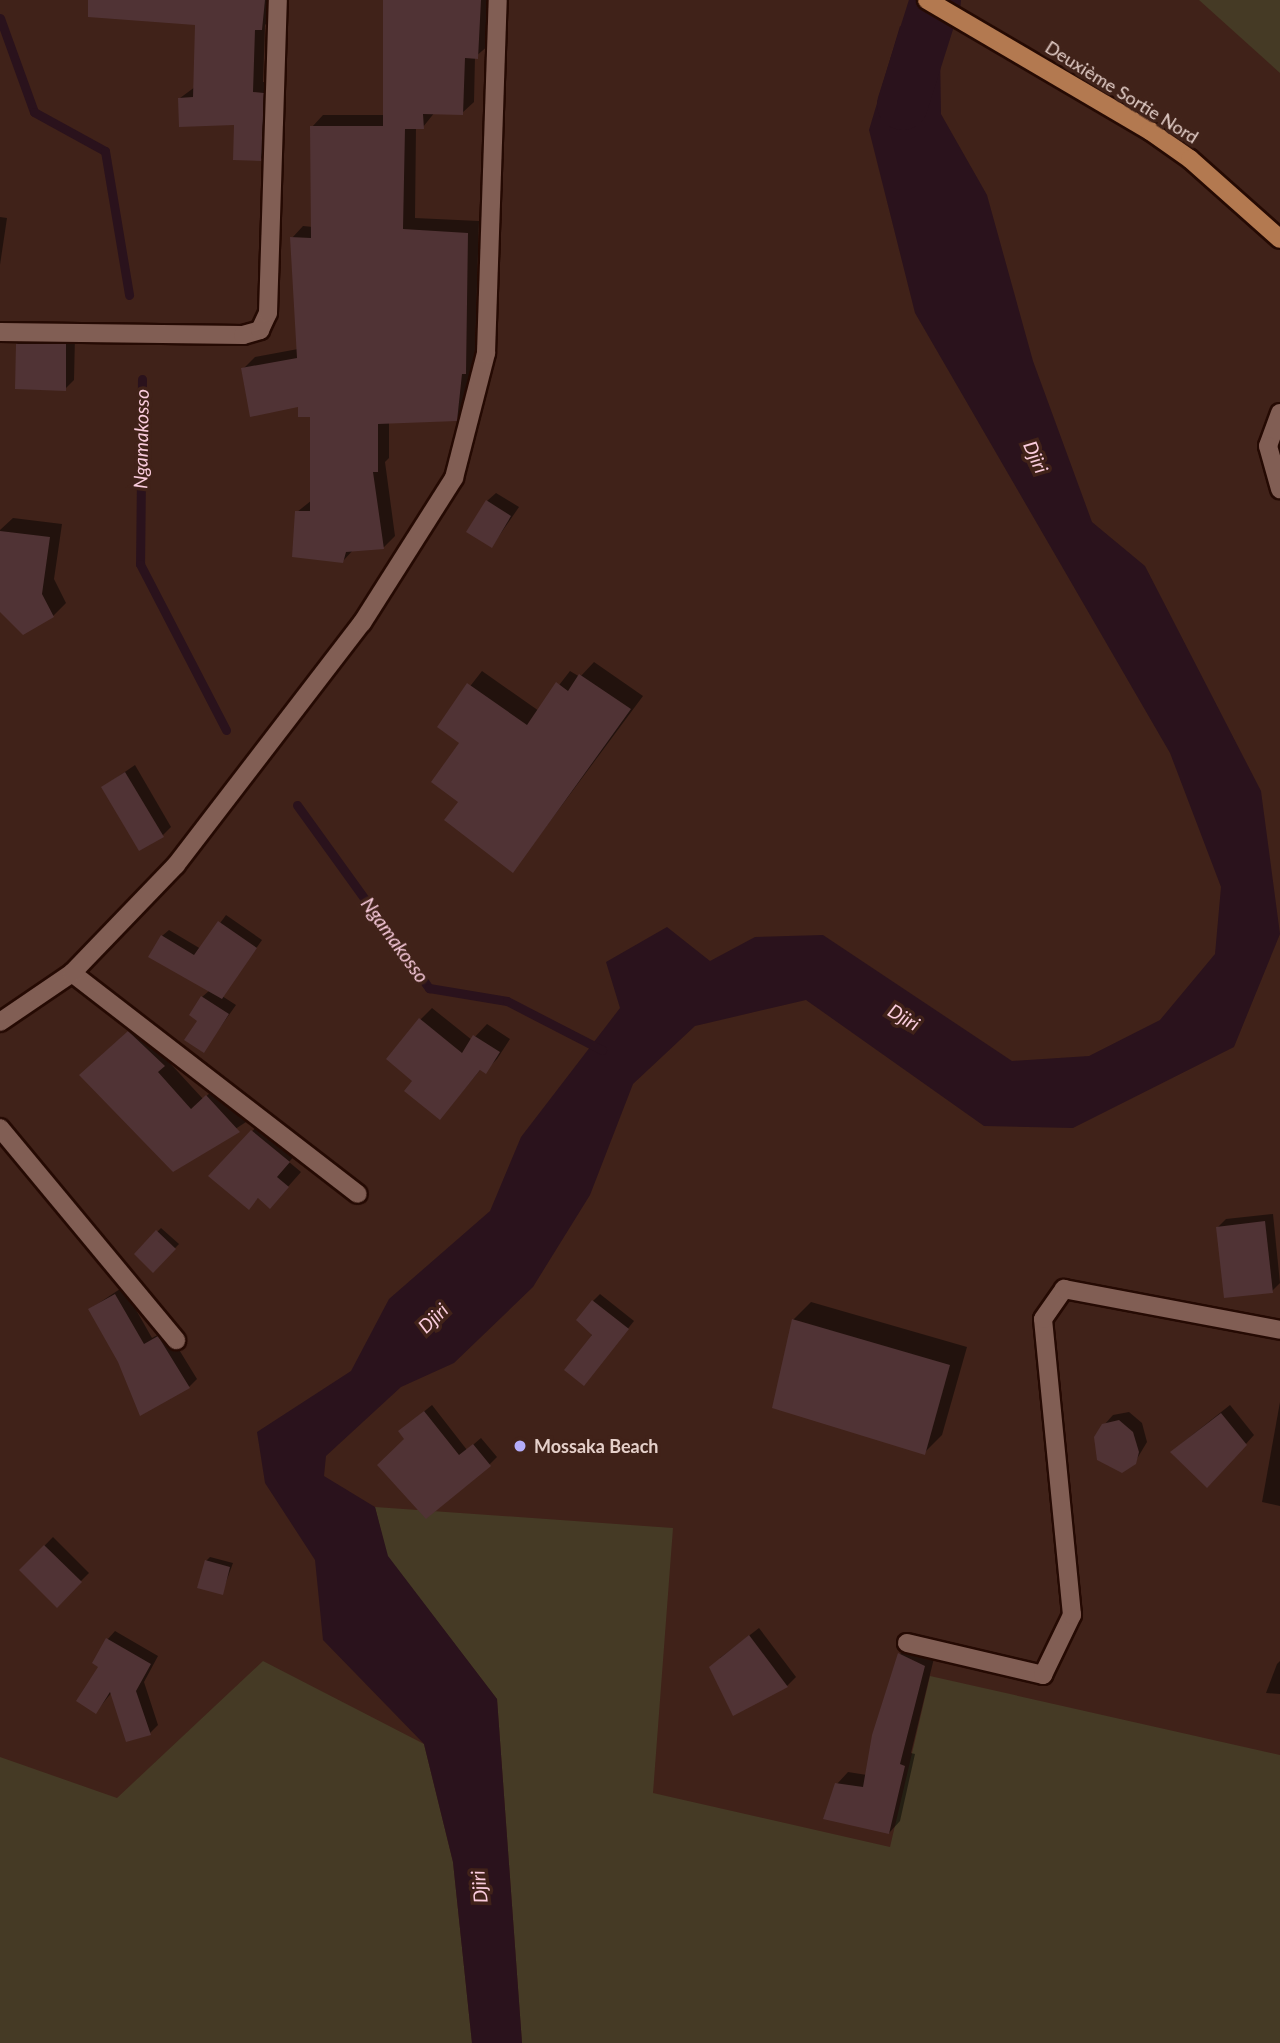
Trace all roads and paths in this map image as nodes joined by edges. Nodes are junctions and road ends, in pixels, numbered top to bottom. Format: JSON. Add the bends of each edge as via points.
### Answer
{"nodes":[{"id":1,"x":278,"y":0,"type":"edge"},
{"id":2,"x":498,"y":0,"type":"edge"},
{"id":3,"x":927,"y":0,"type":"edge"},
{"id":4,"x":1280,"y":239,"type":"edge"},
{"id":5,"x":0,"y":332,"type":"edge"},
{"id":6,"x":1280,"y":413,"type":"edge"},
{"id":7,"x":1280,"y":489,"type":"edge"},
{"id":8,"x":72,"y":973,"type":"junction"},
{"id":9,"x":0,"y":1022,"type":"edge"},
{"id":10,"x":0,"y":1128,"type":"edge"},
{"id":11,"x":358,"y":1194,"type":"dead end"},
{"id":12,"x":1280,"y":1330,"type":"edge"},
{"id":13,"x":176,"y":1340,"type":"dead end"},
{"id":14,"x":908,"y":1643,"type":"dead end"}],
"edges":[{"from":1,"to":5,"type":"street","via":[[268,313],[260,330],[243,335]]},
{"from":2,"to":8,"type":"street","via":[[486,353],[454,478],[362,623],[262,755],[176,865]]},
{"from":3,"to":4,"type":"main road","name":"Deuxième Sortie Nord","via":[[1190,159]]},
{"from":6,"to":7,"type":"street","via":[[1268,446]]},
{"from":8,"to":9,"type":"street"},
{"from":8,"to":11,"type":"street"},
{"from":10,"to":13,"type":"street"},
{"from":12,"to":14,"type":"street","via":[[1064,1289],[1043,1319],[1072,1615],[1043,1675]]}]}
